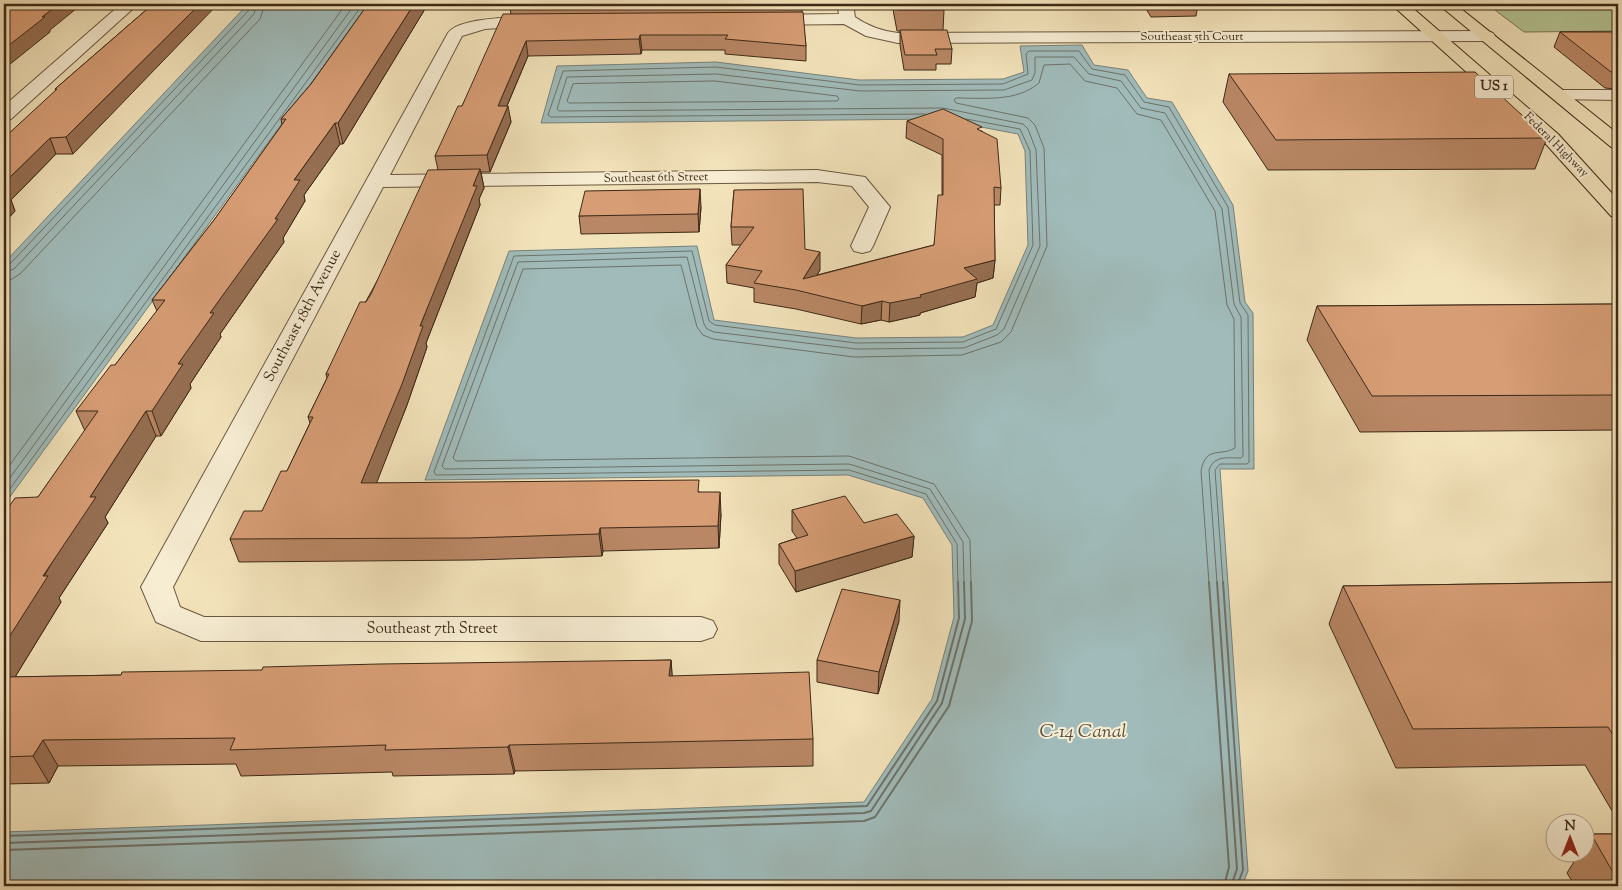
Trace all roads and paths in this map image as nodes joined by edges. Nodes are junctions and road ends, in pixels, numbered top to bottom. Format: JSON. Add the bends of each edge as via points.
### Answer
{"nodes":[{"id":1,"x":130,"y":4,"type":"edge"},
{"id":2,"x":1399,"y":4,"type":"edge"},
{"id":3,"x":1446,"y":4,"type":"edge"},
{"id":4,"x":846,"y":12,"type":"edge"},
{"id":5,"x":749,"y":20,"type":"edge"},
{"id":6,"x":552,"y":22,"type":"edge"},
{"id":7,"x":1437,"y":36,"type":"junction"},
{"id":8,"x":1487,"y":36,"type":"junction"},
{"id":9,"x":1562,"y":95,"type":"junction"},
{"id":10,"x":1618,"y":95,"type":"edge"},
{"id":11,"x":4,"y":115,"type":"edge"},
{"id":12,"x":1618,"y":142,"type":"edge"},
{"id":13,"x":376,"y":181,"type":"junction"},
{"id":14,"x":1618,"y":212,"type":"edge"},
{"id":15,"x":862,"y":246,"type":"dead end"},
{"id":16,"x":167,"y":614,"type":"joint"},
{"id":17,"x":701,"y":629,"type":"dead end"}],
"edges":[{"from":1,"to":11,"type":"street"},
{"from":2,"to":7,"type":"main road","name":"Federal Highway","number":"US 1"},
{"from":3,"to":8,"type":"main road","number":"US 1"},
{"from":4,"to":5,"type":"street"},
{"from":4,"to":7,"type":"street","name":"Southeast 5th Court","via":[[860,28],[877,36],[898,38]]},
{"from":6,"to":13,"type":"street","name":"Southeast 18th Avenue","via":[[494,22],[470,26],[456,33]]},
{"from":7,"to":8,"type":"street","name":"Southeast 5th Court"},
{"from":7,"to":14,"type":"main road","name":"Federal Highway","number":"US 1","via":[[1551,138]]},
{"from":8,"to":9,"type":"main road","number":"US 1"},
{"from":9,"to":10,"type":"street"},
{"from":9,"to":12,"type":"main road","number":"US 1"},
{"from":13,"to":15,"type":"street","name":"Southeast 6th Street","via":[[817,176],[858,181],[880,207]]},
{"from":13,"to":16,"type":"street","name":"Southeast 18th Avenue","via":[[157,587]]},
{"from":16,"to":17,"type":"street","name":"Southeast 7th Street","via":[[201,629]]}]}
